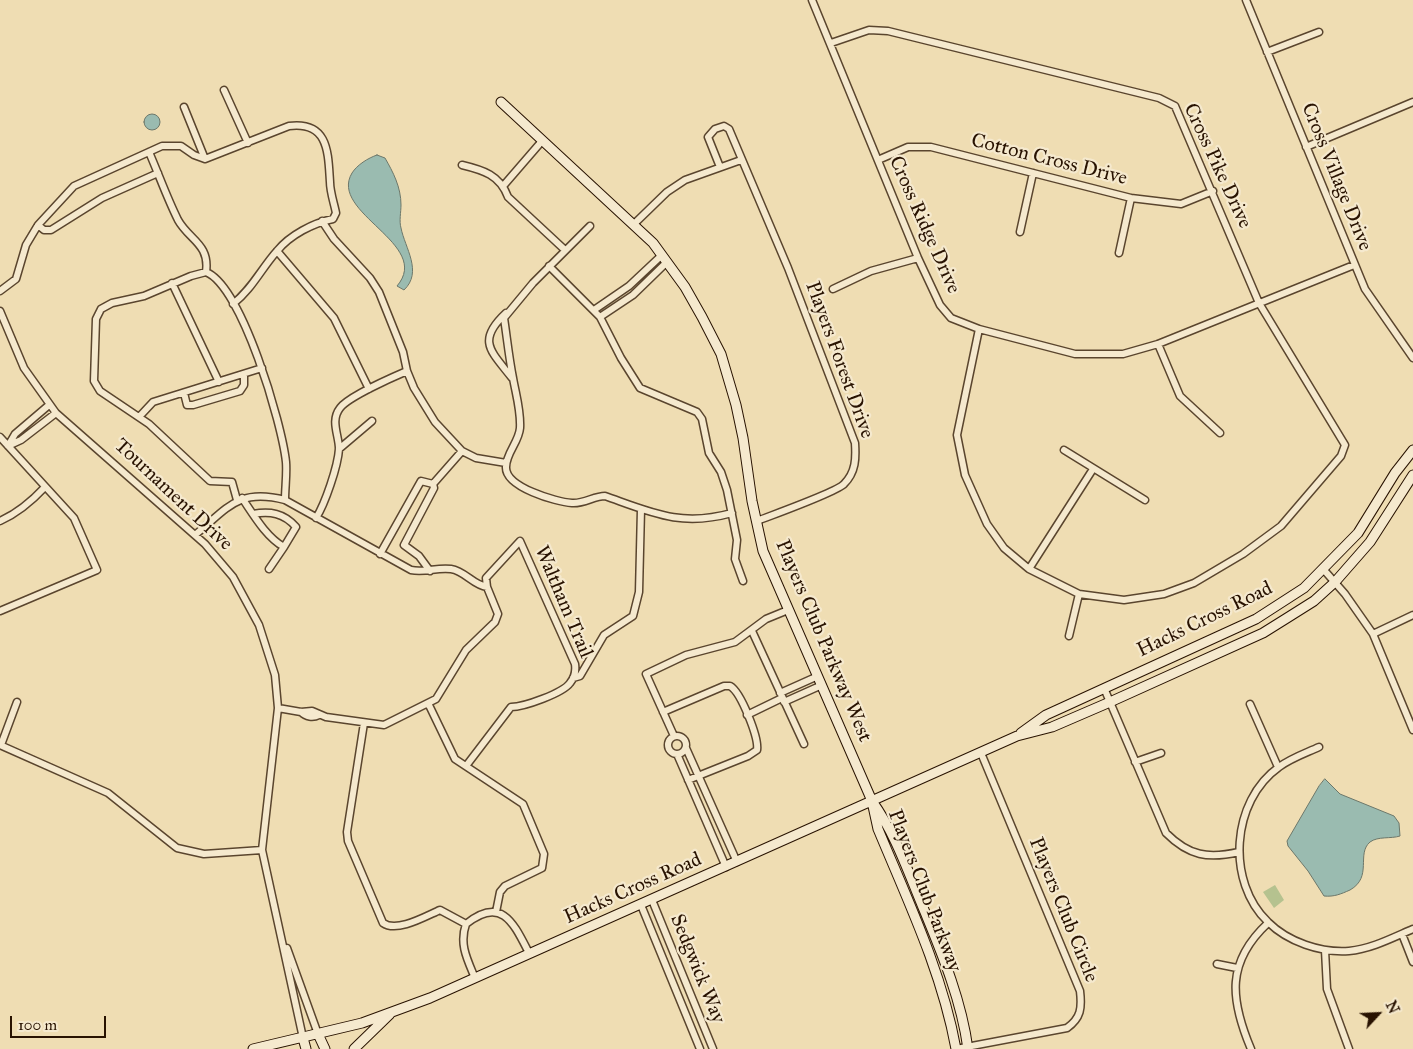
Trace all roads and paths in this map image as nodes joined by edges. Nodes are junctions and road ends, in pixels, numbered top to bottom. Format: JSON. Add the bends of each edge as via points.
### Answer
{"nodes":[{"id":1,"x":812,"y":0,"type":"edge"},
{"id":2,"x":1246,"y":0,"type":"edge"},
{"id":3,"x":1319,"y":32,"type":"dead end"},
{"id":4,"x":831,"y":43,"type":"junction"},
{"id":5,"x":1267,"y":52,"type":"junction"},
{"id":6,"x":224,"y":90,"type":"dead end"},
{"id":7,"x":500,"y":102,"type":"dead end"},
{"id":8,"x":1413,"y":102,"type":"edge"},
{"id":9,"x":184,"y":107,"type":"dead end"},
{"id":10,"x":542,"y":141,"type":"junction"},
{"id":11,"x":248,"y":143,"type":"junction"},
{"id":12,"x":1306,"y":147,"type":"junction"},
{"id":13,"x":149,"y":152,"type":"junction"},
{"id":14,"x":205,"y":159,"type":"junction"},
{"id":15,"x":741,"y":160,"type":"junction"},
{"id":16,"x":878,"y":160,"type":"junction"},
{"id":17,"x":462,"y":165,"type":"dead end"},
{"id":18,"x":720,"y":167,"type":"junction"},
{"id":19,"x":158,"y":173,"type":"junction"},
{"id":20,"x":1033,"y":173,"type":"junction"},
{"id":21,"x":504,"y":185,"type":"junction"},
{"id":22,"x":1213,"y":191,"type":"junction"},
{"id":23,"x":1131,"y":198,"type":"junction"},
{"id":24,"x":322,"y":221,"type":"junction"},
{"id":25,"x":634,"y":224,"type":"junction"},
{"id":26,"x":38,"y":226,"type":"junction"},
{"id":27,"x":590,"y":226,"type":"dead end"},
{"id":28,"x":1020,"y":232,"type":"dead end"},
{"id":29,"x":565,"y":250,"type":"junction"},
{"id":30,"x":276,"y":251,"type":"junction"},
{"id":31,"x":1119,"y":254,"type":"dead end"},
{"id":32,"x":665,"y":258,"type":"junction"},
{"id":33,"x":918,"y":258,"type":"junction"},
{"id":34,"x":1354,"y":265,"type":"junction"},
{"id":35,"x":550,"y":266,"type":"junction"},
{"id":36,"x":206,"y":272,"type":"junction"},
{"id":37,"x":633,"y":282,"type":"junction"},
{"id":38,"x":172,"y":283,"type":"junction"},
{"id":39,"x":640,"y":289,"type":"junction"},
{"id":40,"x":833,"y":289,"type":"dead end"},
{"id":41,"x":0,"y":291,"type":"edge"},
{"id":42,"x":619,"y":293,"type":"junction"},
{"id":43,"x":625,"y":301,"type":"junction"},
{"id":44,"x":1259,"y":303,"type":"junction"},
{"id":45,"x":233,"y":304,"type":"junction"},
{"id":46,"x":594,"y":310,"type":"junction"},
{"id":47,"x":0,"y":311,"type":"edge"},
{"id":48,"x":506,"y":312,"type":"junction"},
{"id":49,"x":600,"y":317,"type":"junction"},
{"id":50,"x":979,"y":329,"type":"junction"},
{"id":51,"x":1158,"y":344,"type":"junction"},
{"id":52,"x":1413,"y":358,"type":"edge"},
{"id":53,"x":262,"y":368,"type":"junction"},
{"id":54,"x":407,"y":371,"type":"junction"},
{"id":55,"x":244,"y":374,"type":"junction"},
{"id":56,"x":514,"y":380,"type":"junction"},
{"id":57,"x":219,"y":382,"type":"junction"},
{"id":58,"x":368,"y":389,"type":"junction"},
{"id":59,"x":184,"y":392,"type":"junction"},
{"id":60,"x":49,"y":405,"type":"junction"},
{"id":61,"x":56,"y":413,"type":"junction"},
{"id":62,"x":140,"y":417,"type":"junction"},
{"id":63,"x":372,"y":421,"type":"dead end"},
{"id":64,"x":1220,"y":432,"type":"dead end"},
{"id":65,"x":0,"y":436,"type":"edge"},
{"id":66,"x":8,"y":446,"type":"junction"},
{"id":67,"x":339,"y":449,"type":"junction"},
{"id":68,"x":1064,"y":450,"type":"dead end"},
{"id":69,"x":1413,"y":450,"type":"edge"},
{"id":70,"x":462,"y":451,"type":"junction"},
{"id":71,"x":506,"y":463,"type":"junction"},
{"id":72,"x":1093,"y":469,"type":"junction"},
{"id":73,"x":1413,"y":475,"type":"edge"},
{"id":74,"x":433,"y":484,"type":"junction"},
{"id":75,"x":45,"y":487,"type":"junction"},
{"id":76,"x":240,"y":499,"type":"junction"},
{"id":77,"x":285,"y":500,"type":"junction"},
{"id":78,"x":1145,"y":500,"type":"dead end"},
{"id":79,"x":641,"y":509,"type":"junction"},
{"id":80,"x":732,"y":513,"type":"junction"},
{"id":81,"x":253,"y":514,"type":"junction"},
{"id":82,"x":316,"y":518,"type":"junction"},
{"id":83,"x":0,"y":521,"type":"edge"},
{"id":84,"x":757,"y":521,"type":"junction"},
{"id":85,"x":195,"y":536,"type":"junction"},
{"id":86,"x":284,"y":546,"type":"junction"},
{"id":87,"x":380,"y":554,"type":"junction"},
{"id":88,"x":269,"y":569,"type":"dead end"},
{"id":89,"x":1030,"y":569,"type":"junction"},
{"id":90,"x":1324,"y":570,"type":"junction"},
{"id":91,"x":430,"y":571,"type":"junction"},
{"id":92,"x":743,"y":581,"type":"dead end"},
{"id":93,"x":1334,"y":582,"type":"junction"},
{"id":94,"x":487,"y":587,"type":"junction"},
{"id":95,"x":1079,"y":594,"type":"junction"},
{"id":96,"x":788,"y":610,"type":"junction"},
{"id":97,"x":0,"y":611,"type":"edge"},
{"id":98,"x":1413,"y":615,"type":"edge"},
{"id":99,"x":752,"y":631,"type":"junction"},
{"id":100,"x":1372,"y":634,"type":"junction"},
{"id":101,"x":1069,"y":636,"type":"dead end"},
{"id":102,"x":574,"y":676,"type":"junction"},
{"id":103,"x":818,"y":676,"type":"junction"},
{"id":104,"x":822,"y":685,"type":"junction"},
{"id":105,"x":794,"y":687,"type":"junction"},
{"id":106,"x":1104,"y":688,"type":"junction"},
{"id":107,"x":798,"y":695,"type":"junction"},
{"id":108,"x":782,"y":698,"type":"junction"},
{"id":109,"x":17,"y":702,"type":"dead end"},
{"id":110,"x":1110,"y":702,"type":"junction"},
{"id":111,"x":428,"y":703,"type":"junction"},
{"id":112,"x":1250,"y":704,"type":"dead end"},
{"id":113,"x":278,"y":708,"type":"junction"},
{"id":114,"x":663,"y":712,"type":"junction"},
{"id":115,"x":747,"y":715,"type":"junction"},
{"id":116,"x":364,"y":723,"type":"junction"},
{"id":117,"x":1413,"y":730,"type":"edge"},
{"id":118,"x":674,"y":736,"type":"junction"},
{"id":119,"x":1017,"y":736,"type":"junction"},
{"id":120,"x":804,"y":744,"type":"dead end"},
{"id":121,"x":1,"y":745,"type":"edge"},
{"id":122,"x":1320,"y":747,"type":"dead end"},
{"id":123,"x":686,"y":748,"type":"junction"},
{"id":124,"x":981,"y":752,"type":"junction"},
{"id":125,"x":1161,"y":753,"type":"dead end"},
{"id":126,"x":677,"y":754,"type":"junction"},
{"id":127,"x":1135,"y":762,"type":"junction"},
{"id":128,"x":466,"y":766,"type":"junction"},
{"id":129,"x":1278,"y":767,"type":"junction"},
{"id":130,"x":699,"y":776,"type":"junction"},
{"id":131,"x":688,"y":780,"type":"junction"},
{"id":132,"x":709,"y":799,"type":"junction"},
{"id":133,"x":872,"y":801,"type":"junction"},
{"id":134,"x":699,"y":804,"type":"junction"},
{"id":135,"x":725,"y":835,"type":"junction"},
{"id":136,"x":714,"y":840,"type":"junction"},
{"id":137,"x":262,"y":850,"type":"junction"},
{"id":138,"x":1238,"y":852,"type":"junction"},
{"id":139,"x":737,"y":862,"type":"junction"},
{"id":140,"x":726,"y":867,"type":"junction"},
{"id":141,"x":652,"y":900,"type":"junction"},
{"id":142,"x":642,"y":905,"type":"junction"},
{"id":143,"x":496,"y":912,"type":"junction"},
{"id":144,"x":1268,"y":923,"type":"junction"},
{"id":145,"x":466,"y":924,"type":"junction"},
{"id":146,"x":1413,"y":929,"type":"edge"},
{"id":147,"x":281,"y":932,"type":"junction"},
{"id":148,"x":1402,"y":934,"type":"junction"},
{"id":149,"x":1325,"y":950,"type":"junction"},
{"id":150,"x":529,"y":953,"type":"junction"},
{"id":151,"x":1413,"y":962,"type":"edge"},
{"id":152,"x":1217,"y":964,"type":"dead end"},
{"id":153,"x":1237,"y":968,"type":"junction"},
{"id":154,"x":475,"y":978,"type":"junction"},
{"id":155,"x":392,"y":1011,"type":"junction"},
{"id":156,"x":318,"y":1034,"type":"junction"},
{"id":157,"x":303,"y":1038,"type":"junction"},
{"id":158,"x":968,"y":1048,"type":"edge"},
{"id":159,"x":254,"y":1049,"type":"edge"},
{"id":160,"x":306,"y":1049,"type":"edge"},
{"id":161,"x":325,"y":1049,"type":"edge"},
{"id":162,"x":354,"y":1049,"type":"edge"},
{"id":163,"x":700,"y":1049,"type":"edge"},
{"id":164,"x":713,"y":1049,"type":"edge"},
{"id":165,"x":956,"y":1049,"type":"edge"},
{"id":166,"x":1251,"y":1049,"type":"edge"},
{"id":167,"x":1349,"y":1049,"type":"edge"}],
"edges":[{"from":1,"to":4,"type":"street","name":"Cross Ridge Drive"},
{"from":2,"to":5,"type":"street","name":"Cross Village Drive"},
{"from":3,"to":5,"type":"street"},
{"from":4,"to":16,"type":"street","name":"Cross Ridge Drive"},
{"from":4,"to":22,"type":"street","name":"Cross Pike Drive","via":[[869,30],[888,31],[1159,98],[1175,106]]},
{"from":5,"to":12,"type":"street","name":"Cross Village Drive"},
{"from":6,"to":11,"type":"street"},
{"from":7,"to":10,"type":"main road","name":"Players Club Parkway West"},
{"from":8,"to":12,"type":"street"},
{"from":9,"to":14,"type":"street"},
{"from":10,"to":21,"type":"street"},
{"from":10,"to":25,"type":"main road","name":"Players Club Parkway West"},
{"from":11,"to":14,"type":"street"},
{"from":11,"to":24,"type":"street","via":[[289,126],[303,124],[313,129],[326,143],[336,213],[333,219]]},
{"from":12,"to":34,"type":"street","name":"Cross Village Drive"},
{"from":13,"to":14,"type":"street","via":[[173,145]]},
{"from":13,"to":19,"type":"street"},
{"from":13,"to":26,"type":"street","via":[[74,186]]},
{"from":15,"to":18,"type":"street"},
{"from":15,"to":18,"type":"street","name":"Players Forest Drive","via":[[729,130],[724,126],[715,129],[708,137]]},
{"from":15,"to":84,"type":"street","name":"Players Forest Drive","via":[[788,268],[854,443],[856,457],[854,469],[844,485]]},
{"from":16,"to":20,"type":"street","name":"Cotton Cross Drive","via":[[908,147],[931,147]]},
{"from":16,"to":33,"type":"street","name":"Cross Ridge Drive"},
{"from":17,"to":21,"type":"street","via":[[493,175]]},
{"from":18,"to":25,"type":"street","via":[[685,180],[667,192]]},
{"from":19,"to":26,"type":"street","via":[[102,198],[51,230]]},
{"from":19,"to":36,"type":"street","via":[[180,224],[202,247],[207,262]]},
{"from":20,"to":23,"type":"street","name":"Cotton Cross Drive"},
{"from":20,"to":28,"type":"street"},
{"from":21,"to":29,"type":"street","via":[[508,197]]},
{"from":22,"to":23,"type":"street","name":"Cotton Cross Drive","via":[[1181,204]]},
{"from":22,"to":44,"type":"street","name":"Cross Pike Drive"},
{"from":23,"to":31,"type":"street"},
{"from":24,"to":30,"type":"street"},
{"from":24,"to":54,"type":"street","via":[[379,292],[403,352]]},
{"from":25,"to":32,"type":"main road","name":"Players Club Parkway West"},
{"from":26,"to":41,"type":"street","via":[[26,245],[19,274]]},
{"from":27,"to":29,"type":"street"},
{"from":29,"to":35,"type":"street"},
{"from":30,"to":45,"type":"street","via":[[246,294]]},
{"from":30,"to":58,"type":"street","via":[[334,318]]},
{"from":32,"to":37,"type":"street"},
{"from":32,"to":39,"type":"street"},
{"from":32,"to":84,"type":"main road","name":"Players Club Parkway West","via":[[685,287],[721,354],[744,438]]},
{"from":33,"to":40,"type":"street","via":[[871,271]]},
{"from":33,"to":50,"type":"street","name":"Cross Ridge Drive","via":[[940,305],[951,318]]},
{"from":34,"to":44,"type":"street","name":"Cross Ridge Drive"},
{"from":34,"to":52,"type":"street","name":"Cross Village Drive","via":[[1365,289]]},
{"from":35,"to":46,"type":"street"},
{"from":35,"to":48,"type":"street"},
{"from":36,"to":38,"type":"street"},
{"from":36,"to":45,"type":"street","via":[[220,282]]},
{"from":37,"to":39,"type":"street"},
{"from":37,"to":42,"type":"street"},
{"from":38,"to":57,"type":"street"},
{"from":38,"to":62,"type":"street","via":[[144,296],[107,305],[96,319],[95,385],[100,392]]},
{"from":39,"to":43,"type":"street"},
{"from":42,"to":43,"type":"street"},
{"from":42,"to":46,"type":"street"},
{"from":43,"to":49,"type":"street"},
{"from":44,"to":51,"type":"street","name":"Cross Ridge Drive"},
{"from":44,"to":95,"type":"street","name":"Cross Pike Drive","via":[[1345,445],[1341,456],[1281,526],[1202,578],[1164,594],[1124,600]]},
{"from":45,"to":53,"type":"street"},
{"from":46,"to":49,"type":"street"},
{"from":47,"to":60,"type":"street","name":"Tournament Drive","via":[[24,368]]},
{"from":48,"to":56,"type":"street","via":[[504,318]]},
{"from":48,"to":56,"type":"street","via":[[493,325],[487,345]]},
{"from":49,"to":80,"type":"street","via":[[640,388],[697,412],[702,419],[706,442],[721,472]]},
{"from":50,"to":51,"type":"street","name":"Cross Ridge Drive","via":[[1075,354],[1123,354]]},
{"from":50,"to":89,"type":"street","via":[[957,435],[965,475],[987,524],[1004,548]]},
{"from":51,"to":64,"type":"street","via":[[1180,396]]},
{"from":53,"to":55,"type":"street"},
{"from":53,"to":77,"type":"street","via":[[276,411],[286,462]]},
{"from":54,"to":58,"type":"street"},
{"from":54,"to":70,"type":"street","via":[[435,422]]},
{"from":55,"to":57,"type":"street"},
{"from":55,"to":59,"type":"street","via":[[244,385],[240,391],[193,405],[187,405]]},
{"from":56,"to":71,"type":"street","via":[[520,428],[518,441]]},
{"from":57,"to":59,"type":"street"},
{"from":58,"to":67,"type":"street","via":[[340,408],[334,423]]},
{"from":59,"to":62,"type":"street","via":[[153,402]]},
{"from":60,"to":61,"type":"street","name":"Tournament Drive"},
{"from":60,"to":66,"type":"street","via":[[15,434]]},
{"from":61,"to":66,"type":"street"},
{"from":61,"to":85,"type":"street","name":"Tournament Drive"},
{"from":62,"to":76,"type":"street","via":[[210,481],[232,482]]},
{"from":63,"to":67,"type":"street"},
{"from":65,"to":66,"type":"street"},
{"from":66,"to":75,"type":"street"},
{"from":67,"to":82,"type":"street","via":[[324,506]]},
{"from":68,"to":72,"type":"street"},
{"from":69,"to":90,"type":"main road","name":"Hacks Cross Road","via":[[1358,533]]},
{"from":70,"to":71,"type":"street","via":[[476,458]]},
{"from":70,"to":74,"type":"street"},
{"from":71,"to":79,"type":"street","via":[[510,479],[525,489],[572,503],[605,496]]},
{"from":72,"to":78,"type":"street"},
{"from":72,"to":89,"type":"street"},
{"from":73,"to":93,"type":"main road","name":"Hacks Cross Road","via":[[1370,542]]},
{"from":74,"to":87,"type":"street","via":[[421,481]]},
{"from":74,"to":91,"type":"street","via":[[434,488],[404,545],[419,556]]},
{"from":75,"to":83,"type":"street","via":[[13,516]]},
{"from":75,"to":97,"type":"street","via":[[74,518],[97,570]]},
{"from":76,"to":77,"type":"street","via":[[265,495]]},
{"from":76,"to":81,"type":"street"},
{"from":76,"to":85,"type":"street"},
{"from":77,"to":82,"type":"street"},
{"from":79,"to":80,"type":"street","via":[[690,520]]},
{"from":79,"to":102,"type":"street","via":[[639,592],[633,616],[604,635],[580,676]]},
{"from":80,"to":92,"type":"street","via":[[737,540],[735,559]]},
{"from":81,"to":86,"type":"street"},
{"from":81,"to":86,"type":"street","via":[[267,511],[292,522],[296,527]]},
{"from":82,"to":87,"type":"street"},
{"from":84,"to":96,"type":"main road","name":"Players Club Parkway West","via":[[763,552]]},
{"from":85,"to":113,"type":"street","name":"Tournament Drive","via":[[233,577],[252,610],[272,664]]},
{"from":86,"to":88,"type":"street"},
{"from":87,"to":91,"type":"street","via":[[411,570]]},
{"from":89,"to":95,"type":"street"},
{"from":90,"to":93,"type":"street"},
{"from":90,"to":106,"type":"main road","name":"Hacks Cross Road","via":[[1304,588],[1256,619]]},
{"from":91,"to":94,"type":"street","via":[[452,569]]},
{"from":93,"to":100,"type":"street"},
{"from":93,"to":110,"type":"main road","name":"Hacks Cross Road","via":[[1314,601],[1263,633]]},
{"from":94,"to":102,"type":"street","name":"Waltham Trail","via":[[486,578],[490,572],[520,541],[575,664]]},
{"from":94,"to":111,"type":"street","via":[[498,614],[495,622],[466,650],[436,699]]},
{"from":95,"to":101,"type":"street"},
{"from":96,"to":99,"type":"street","via":[[771,616]]},
{"from":96,"to":103,"type":"main road","name":"Players Club Parkway West"},
{"from":98,"to":100,"type":"street"},
{"from":99,"to":108,"type":"street"},
{"from":99,"to":114,"type":"street","via":[[735,642],[686,655],[646,674]]},
{"from":100,"to":117,"type":"street"},
{"from":102,"to":128,"type":"street","via":[[566,687],[521,707],[511,706]]},
{"from":103,"to":104,"type":"main road","name":"Players Club Parkway West"},
{"from":103,"to":105,"type":"street"},
{"from":104,"to":107,"type":"street"},
{"from":104,"to":133,"type":"main road","name":"Players Club Parkway West"},
{"from":105,"to":107,"type":"street"},
{"from":105,"to":108,"type":"street"},
{"from":106,"to":110,"type":"street"},
{"from":106,"to":119,"type":"main road","name":"Hacks Cross Road","via":[[1046,715]]},
{"from":107,"to":108,"type":"street"},
{"from":108,"to":115,"type":"street"},
{"from":108,"to":120,"type":"street"},
{"from":109,"to":121,"type":"street"},
{"from":110,"to":119,"type":"main road","name":"Hacks Cross Road","via":[[1052,726]]},
{"from":110,"to":127,"type":"street"},
{"from":111,"to":116,"type":"street","via":[[384,725]]},
{"from":111,"to":128,"type":"street","via":[[455,759]]},
{"from":112,"to":129,"type":"street"},
{"from":113,"to":116,"type":"street","via":[[312,711]]},
{"from":113,"to":137,"type":"street","name":"Tournament Drive"},
{"from":114,"to":115,"type":"street","via":[[724,686],[733,688]]},
{"from":114,"to":118,"type":"street"},
{"from":115,"to":130,"type":"street","via":[[758,742],[757,750]]},
{"from":116,"to":145,"type":"street","via":[[347,832],[383,923],[397,926],[440,910]]},
{"from":118,"to":123,"type":"street","via":[[685,739]]},
{"from":118,"to":126,"type":"street","via":[[669,740],[668,748]]},
{"from":119,"to":124,"type":"main road","name":"Hacks Cross Road"},
{"from":121,"to":137,"type":"street","via":[[108,793],[177,848],[204,854]]},
{"from":122,"to":129,"type":"street"},
{"from":123,"to":126,"type":"street"},
{"from":123,"to":130,"type":"street"},
{"from":124,"to":133,"type":"main road","name":"Hacks Cross Road"},
{"from":124,"to":158,"type":"street","name":"Players Club Circle","via":[[1080,992],[1082,1007],[1076,1021],[1067,1028]]},
{"from":125,"to":127,"type":"street"},
{"from":126,"to":131,"type":"street"},
{"from":127,"to":138,"type":"street","via":[[1166,833],[1176,843],[1204,856],[1219,857]]},
{"from":128,"to":143,"type":"street","via":[[523,804],[544,854],[542,868],[505,886],[500,892]]},
{"from":129,"to":138,"type":"street","via":[[1257,791],[1246,812],[1240,827]]},
{"from":130,"to":131,"type":"street"},
{"from":130,"to":132,"type":"street"},
{"from":131,"to":134,"type":"street"},
{"from":132,"to":134,"type":"street"},
{"from":132,"to":135,"type":"street"},
{"from":133,"to":139,"type":"main road","name":"Hacks Cross Road"},
{"from":133,"to":158,"type":"main road","name":"Players Club Parkway","via":[[889,826],[941,952],[960,1008]]},
{"from":133,"to":165,"type":"main road","name":"Players Club Parkway","via":[[878,829],[949,1010]]},
{"from":134,"to":136,"type":"street"},
{"from":135,"to":136,"type":"street"},
{"from":135,"to":139,"type":"street"},
{"from":136,"to":140,"type":"street"},
{"from":137,"to":147,"type":"street","name":"Tournament Drive"},
{"from":138,"to":144,"type":"street","via":[[1244,882]]},
{"from":139,"to":140,"type":"main road","name":"Hacks Cross Road"},
{"from":140,"to":141,"type":"main road","name":"Hacks Cross Road"},
{"from":141,"to":142,"type":"main road","name":"Hacks Cross Road"},
{"from":141,"to":164,"type":"street","name":"Sedgwick Way"},
{"from":142,"to":150,"type":"main road","name":"Hacks Cross Road"},
{"from":142,"to":163,"type":"street","name":"Sedgwick Way"},
{"from":143,"to":145,"type":"street","via":[[481,915]]},
{"from":143,"to":150,"type":"street","via":[[510,919]]},
{"from":144,"to":149,"type":"street","via":[[1296,941]]},
{"from":144,"to":153,"type":"street","via":[[1250,944]]},
{"from":145,"to":154,"type":"street","via":[[462,940]]},
{"from":146,"to":148,"type":"street"},
{"from":147,"to":156,"type":"street","name":"Tournament Drive"},
{"from":147,"to":157,"type":"street","name":"Tournament Drive"},
{"from":148,"to":149,"type":"street","via":[[1362,949]]},
{"from":148,"to":151,"type":"street"},
{"from":149,"to":167,"type":"street","via":[[1327,989]]},
{"from":150,"to":154,"type":"main road","name":"Hacks Cross Road"},
{"from":152,"to":153,"type":"street"},
{"from":153,"to":166,"type":"street","via":[[1237,1010]]},
{"from":154,"to":155,"type":"main road","name":"Hacks Cross Road"},
{"from":155,"to":156,"type":"main road","name":"Hacks Cross Road"},
{"from":155,"to":162,"type":"main road"},
{"from":156,"to":157,"type":"main road","name":"Hacks Cross Road"},
{"from":156,"to":161,"type":"main road","name":"Tournament Drive"},
{"from":157,"to":159,"type":"main road","name":"Hacks Cross Road"},
{"from":157,"to":160,"type":"main road","name":"Tournament Drive"},
{"from":158,"to":165,"type":"street","name":"Players Club Circle"}]}
